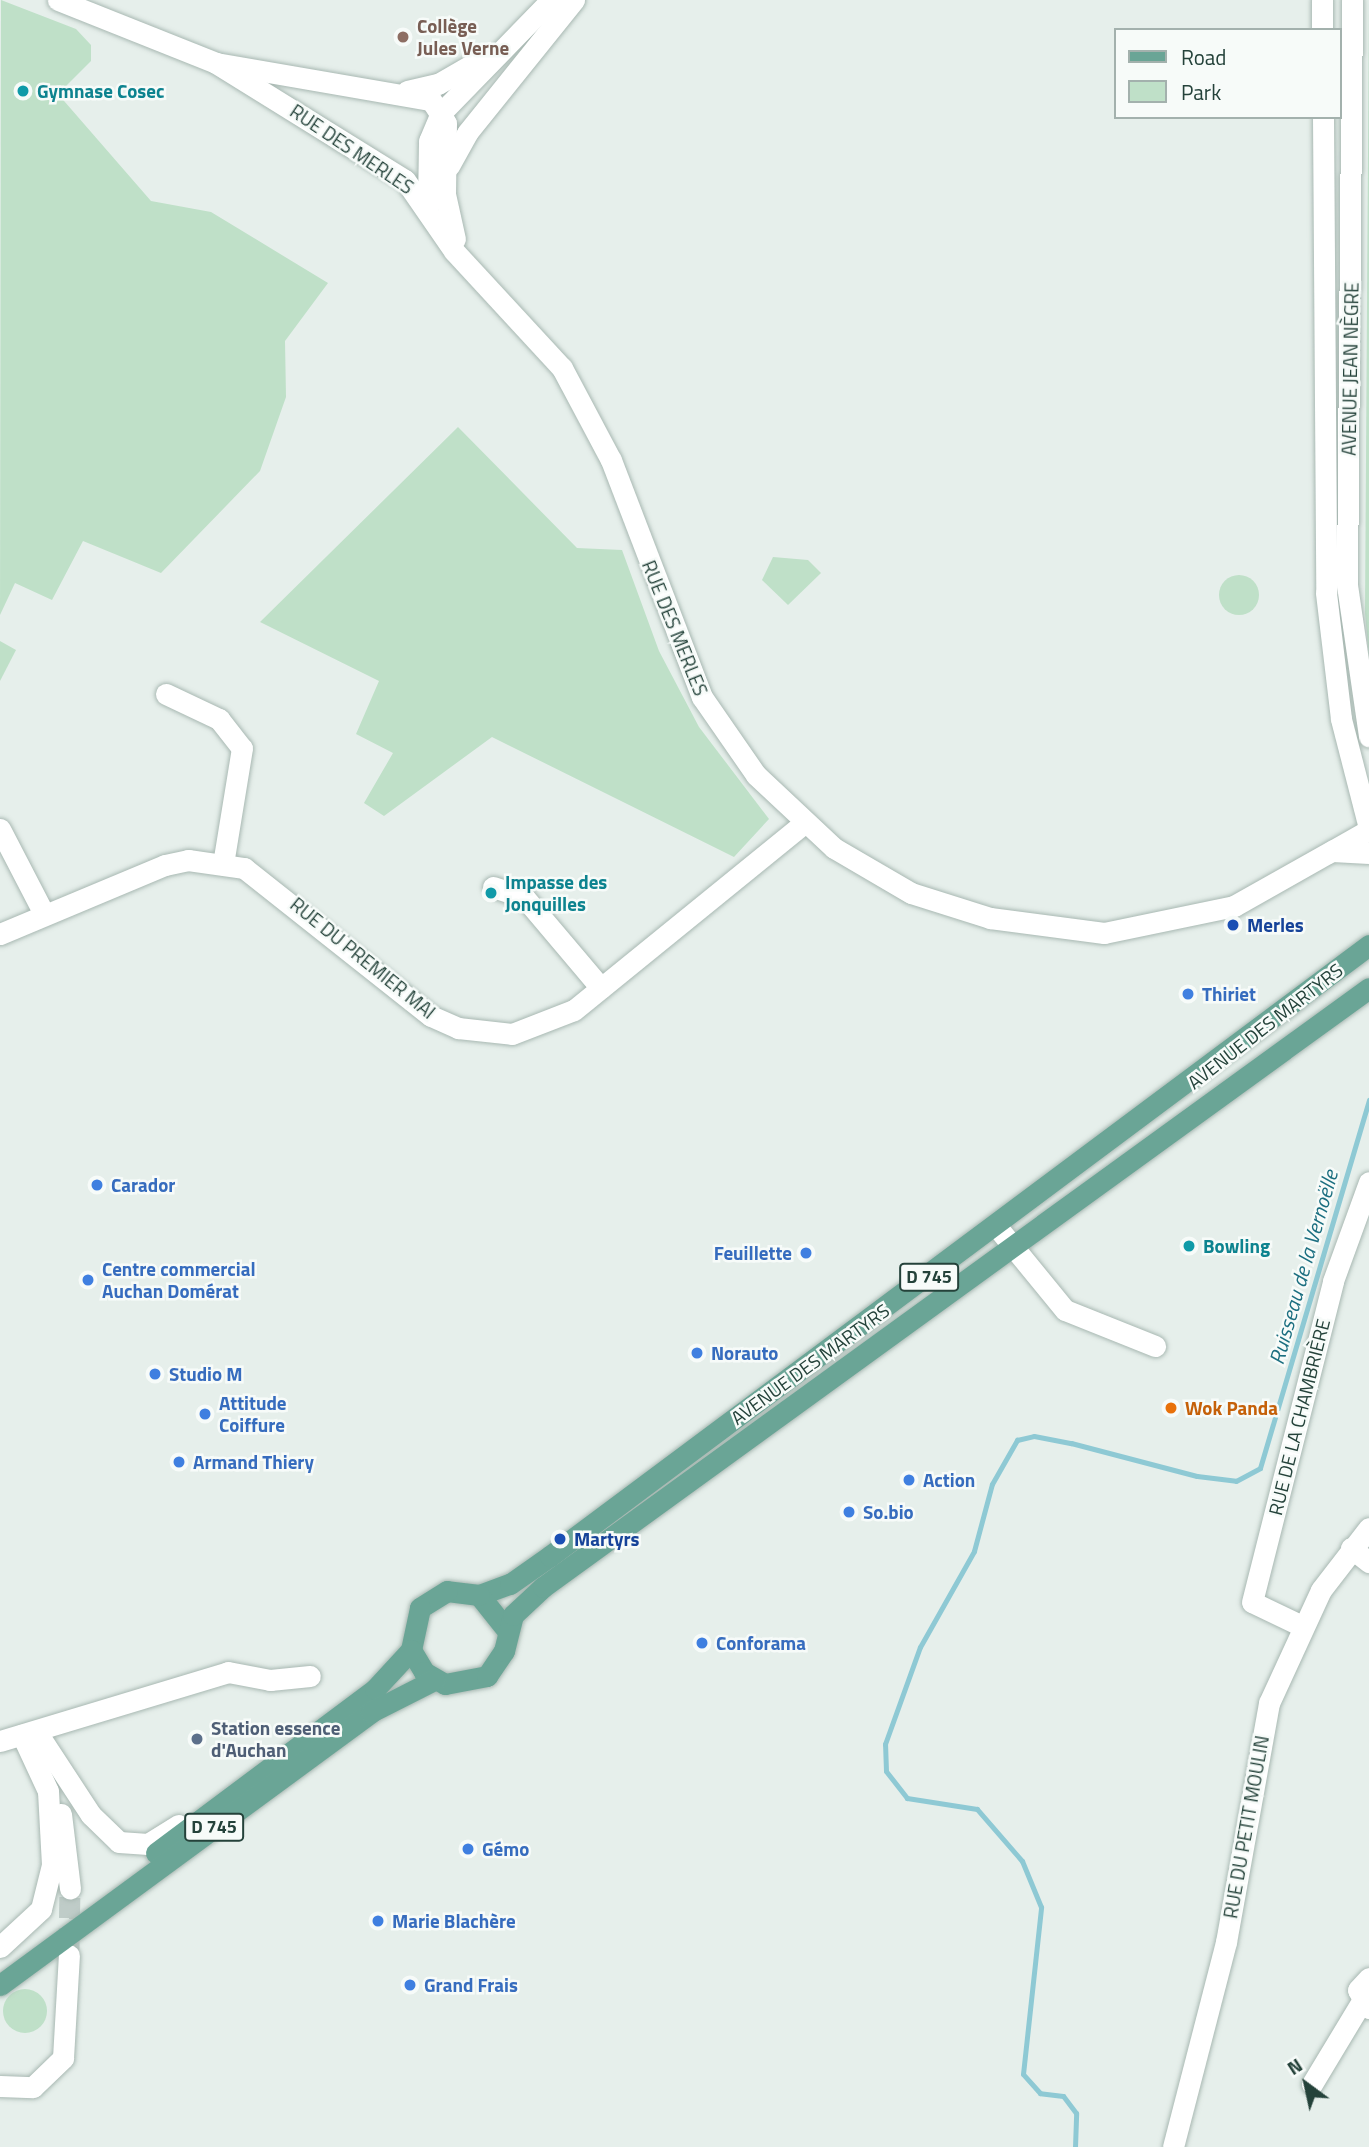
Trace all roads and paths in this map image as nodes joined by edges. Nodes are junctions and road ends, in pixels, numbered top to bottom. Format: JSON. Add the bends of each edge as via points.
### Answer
{"nodes":[{"id":1,"x":58,"y":0,"type":"edge"},
{"id":2,"x":551,"y":0,"type":"edge"},
{"id":3,"x":574,"y":0,"type":"edge"},
{"id":4,"x":1322,"y":0,"type":"edge"},
{"id":5,"x":1352,"y":0,"type":"edge"},
{"id":6,"x":1322,"y":28,"type":"edge"},
{"id":7,"x":510,"y":41,"type":"junction"},
{"id":8,"x":216,"y":63,"type":"junction"},
{"id":9,"x":405,"y":92,"type":"junction"},
{"id":10,"x":442,"y":113,"type":"junction"},
{"id":11,"x":1323,"y":119,"type":"edge"},
{"id":12,"x":436,"y":171,"type":"junction"},
{"id":13,"x":405,"y":180,"type":"junction"},
{"id":14,"x":428,"y":206,"type":"junction"},
{"id":15,"x":463,"y":261,"type":"junction"},
{"id":16,"x":166,"y":694,"type":"dead end"},
{"id":17,"x":1369,"y":736,"type":"edge"},
{"id":18,"x":803,"y":824,"type":"junction"},
{"id":19,"x":0,"y":829,"type":"edge"},
{"id":20,"x":1369,"y":829,"type":"edge"},
{"id":21,"x":1332,"y":851,"type":"junction"},
{"id":22,"x":1369,"y":853,"type":"edge"},
{"id":23,"x":223,"y":864,"type":"junction"},
{"id":24,"x":493,"y":887,"type":"dead end"},
{"id":25,"x":44,"y":914,"type":"junction"},
{"id":26,"x":0,"y":934,"type":"edge"},
{"id":27,"x":1369,"y":944,"type":"edge"},
{"id":28,"x":601,"y":988,"type":"junction"},
{"id":29,"x":1369,"y":988,"type":"edge"},
{"id":30,"x":1369,"y":1182,"type":"edge"},
{"id":31,"x":997,"y":1227,"type":"junction"},
{"id":32,"x":1012,"y":1247,"type":"junction"},
{"id":33,"x":1155,"y":1346,"type":"dead end"},
{"id":34,"x":1369,"y":1528,"type":"edge"},
{"id":35,"x":1351,"y":1548,"type":"junction"},
{"id":36,"x":1369,"y":1562,"type":"edge"},
{"id":37,"x":480,"y":1595,"type":"junction"},
{"id":38,"x":1302,"y":1626,"type":"junction"},
{"id":39,"x":506,"y":1629,"type":"junction"},
{"id":40,"x":411,"y":1650,"type":"junction"},
{"id":41,"x":310,"y":1676,"type":"dead end"},
{"id":42,"x":434,"y":1680,"type":"junction"},
{"id":43,"x":29,"y":1733,"type":"junction"},
{"id":44,"x":0,"y":1741,"type":"edge"},
{"id":45,"x":280,"y":1760,"type":"junction"},
{"id":46,"x":48,"y":1791,"type":"junction"},
{"id":47,"x":70,"y":1888,"type":"tunnel mouth"},
{"id":48,"x":0,"y":1947,"type":"edge"},
{"id":49,"x":69,"y":1955,"type":"tunnel mouth"},
{"id":50,"x":31,"y":1962,"type":"junction"},
{"id":51,"x":0,"y":1969,"type":"edge"},
{"id":52,"x":1369,"y":1978,"type":"edge"},
{"id":53,"x":0,"y":1985,"type":"edge"},
{"id":54,"x":0,"y":1992,"type":"edge"},
{"id":55,"x":1365,"y":2004,"type":"edge"},
{"id":56,"x":1312,"y":2084,"type":"dead end"},
{"id":57,"x":0,"y":2086,"type":"edge"},
{"id":58,"x":1173,"y":2147,"type":"edge"}],
"edges":[{"from":1,"to":8,"type":"street","name":"RUE DES MERLES"},
{"from":2,"to":7,"type":"street"},
{"from":3,"to":12,"type":"street"},
{"from":4,"to":6,"type":"street"},
{"from":5,"to":17,"type":"street","name":"AVENUE JEAN NÈGRE","via":[[1348,585]]},
{"from":7,"to":9,"type":"street","via":[[438,84]]},
{"from":7,"to":10,"type":"street"},
{"from":8,"to":9,"type":"street","name":"RUE DES MERLES","via":[[356,90]]},
{"from":8,"to":13,"type":"street","name":"RUE DES MERLES"},
{"from":9,"to":10,"type":"street","via":[[431,100]]},
{"from":10,"to":12,"type":"street"},
{"from":11,"to":20,"type":"street","name":"AVENUE JEAN NÈGRE","via":[[1326,593],[1341,719]]},
{"from":12,"to":13,"type":"street"},
{"from":12,"to":14,"type":"street"},
{"from":12,"to":15,"type":"street","name":"RUE DES MERLES"},
{"from":13,"to":14,"type":"street","name":"RUE DES MERLES"},
{"from":14,"to":15,"type":"street","name":"RUE DES MERLES"},
{"from":15,"to":18,"type":"street","name":"RUE DES MERLES","via":[[540,340],[587,408],[702,697],[756,775]]},
{"from":16,"to":23,"type":"street","via":[[219,719],[242,748]]},
{"from":18,"to":21,"type":"street","name":"RUE DES MERLES","via":[[911,893],[1104,933],[1234,906]]},
{"from":18,"to":28,"type":"street","name":"RUE DU PREMIER MAI"},
{"from":19,"to":25,"type":"street"},
{"from":20,"to":21,"type":"street","name":"RUE DES MERLES"},
{"from":21,"to":22,"type":"street"},
{"from":23,"to":25,"type":"street","name":"RUE DU PREMIER MAI","via":[[165,865]]},
{"from":23,"to":28,"type":"street","name":"RUE DU PREMIER MAI","via":[[270,884],[432,1016],[458,1028],[512,1034],[542,1026]]},
{"from":24,"to":28,"type":"street","via":[[524,897]]},
{"from":25,"to":26,"type":"street","name":"RUE DU PREMIER MAI"},
{"from":27,"to":31,"type":"main road","name":"AVENUE DES MARTYRS","number":"D 745"},
{"from":29,"to":32,"type":"main road","name":"AVENUE DES MARTYRS","number":"D 745"},
{"from":30,"to":38,"type":"street","name":"RUE DE LA CHAMBRIÈRE","via":[[1333,1281],[1252,1602]]},
{"from":31,"to":32,"type":"street"},
{"from":31,"to":37,"type":"main road","name":"AVENUE DES MARTYRS","number":"D 745","via":[[510,1584]]},
{"from":32,"to":33,"type":"street","via":[[1065,1310]]},
{"from":32,"to":39,"type":"main road","name":"AVENUE DES MARTYRS","number":"D 745","via":[[543,1587]]},
{"from":34,"to":35,"type":"street","name":"RUE DU PETIT MOULIN"},
{"from":35,"to":36,"type":"street"},
{"from":35,"to":38,"type":"street","name":"RUE DU PETIT MOULIN"},
{"from":37,"to":39,"type":"main road"},
{"from":37,"to":40,"type":"main road","via":[[458,1590],[432,1598],[413,1621]]},
{"from":38,"to":58,"type":"street","name":"RUE DU PETIT MOULIN","via":[[1256,1749],[1226,1942]]},
{"from":39,"to":42,"type":"main road","via":[[504,1651],[487,1676],[457,1686]]},
{"from":40,"to":42,"type":"main road"},
{"from":40,"to":45,"type":"main road","number":"D 745","via":[[375,1689]]},
{"from":41,"to":43,"type":"street","via":[[270,1680],[228,1672]]},
{"from":42,"to":50,"type":"main road","number":"D 745","via":[[371,1712]]},
{"from":43,"to":44,"type":"street"},
{"from":43,"to":45,"type":"street","via":[[91,1815],[119,1842],[138,1847]]},
{"from":43,"to":46,"type":"street"},
{"from":45,"to":51,"type":"main road","number":"D 745"},
{"from":46,"to":47,"type":"street","via":[[64,1821]]},
{"from":46,"to":48,"type":"street","via":[[54,1833],[41,1909]]},
{"from":49,"to":57,"type":"street","via":[[63,2058],[33,2087]]},
{"from":50,"to":53,"type":"main road","number":"D 745"},
{"from":50,"to":54,"type":"street"},
{"from":52,"to":55,"type":"street","via":[[1358,1990]]},
{"from":55,"to":56,"type":"street"}]}
